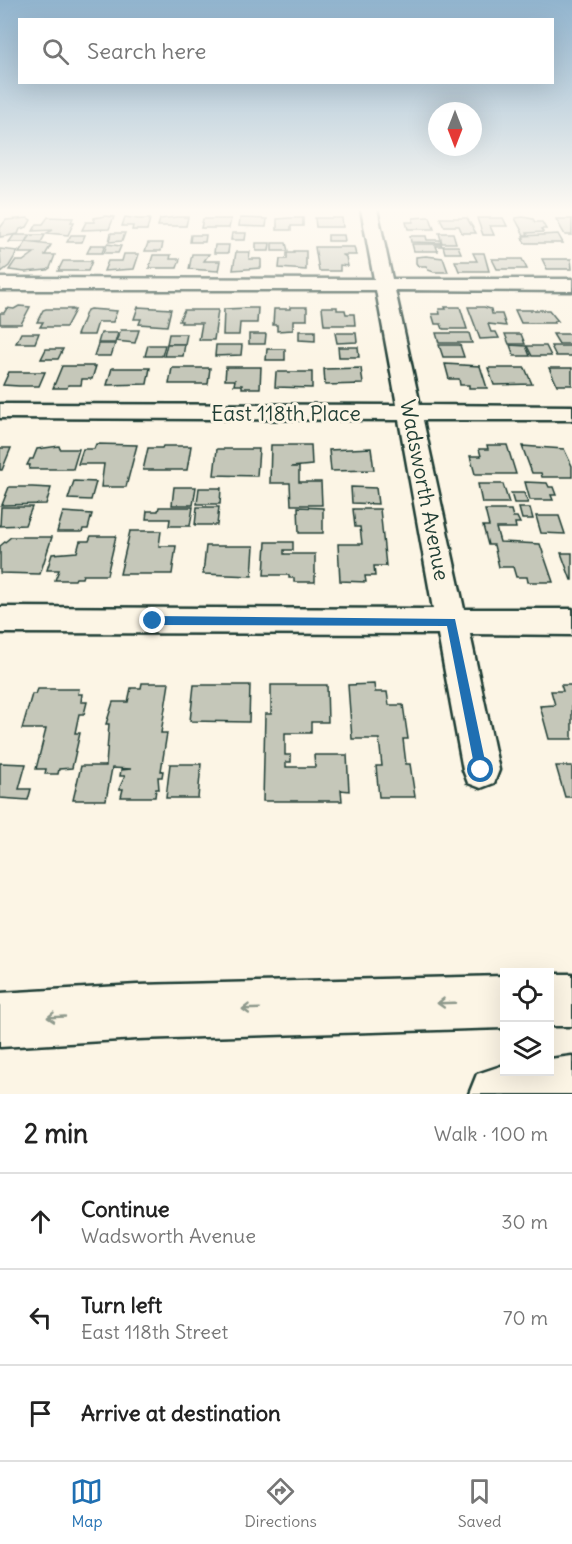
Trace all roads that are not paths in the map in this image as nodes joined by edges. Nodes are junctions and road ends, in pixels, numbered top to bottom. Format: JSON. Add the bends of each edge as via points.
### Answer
{"nodes":[{"id":1,"x":379,"y":260,"type":"edge"},
{"id":2,"x":0,"y":284,"type":"edge"},
{"id":3,"x":384,"y":284,"type":"junction"},
{"id":4,"x":572,"y":285,"type":"edge"},
{"id":5,"x":0,"y":411,"type":"edge"},
{"id":6,"x":572,"y":413,"type":"edge"},
{"id":7,"x":410,"y":414,"type":"junction"},
{"id":8,"x":0,"y":620,"type":"edge"},
{"id":9,"x":451,"y":622,"type":"junction"},
{"id":10,"x":572,"y":622,"type":"edge"},
{"id":11,"x":481,"y":770,"type":"dead end"},
{"id":12,"x":554,"y":1000,"type":"edge"},
{"id":13,"x":572,"y":1000,"type":"edge"},
{"id":14,"x":500,"y":1002,"type":"edge"},
{"id":15,"x":0,"y":1020,"type":"edge"},
{"id":16,"x":572,"y":1084,"type":"edge"},
{"id":17,"x":497,"y":1094,"type":"edge"}],
"edges":[{"from":1,"to":3,"type":"street","name":"Wadsworth Avenue"},
{"from":2,"to":3,"type":"street"},
{"from":3,"to":4,"type":"street"},
{"from":3,"to":7,"type":"street","name":"Wadsworth Avenue"},
{"from":5,"to":7,"type":"street","name":"East 118th Place"},
{"from":6,"to":7,"type":"street","name":"East 118th Place"},
{"from":7,"to":9,"type":"street","name":"Wadsworth Avenue"},
{"from":8,"to":9,"type":"street"},
{"from":9,"to":10,"type":"street"},
{"from":9,"to":11,"type":"street","name":"Wadsworth Avenue"},
{"from":12,"to":13,"type":"highway"},
{"from":14,"to":15,"type":"highway","one_way":true,"via":[[137,1012]]},
{"from":16,"to":17,"type":"highway"}]}
